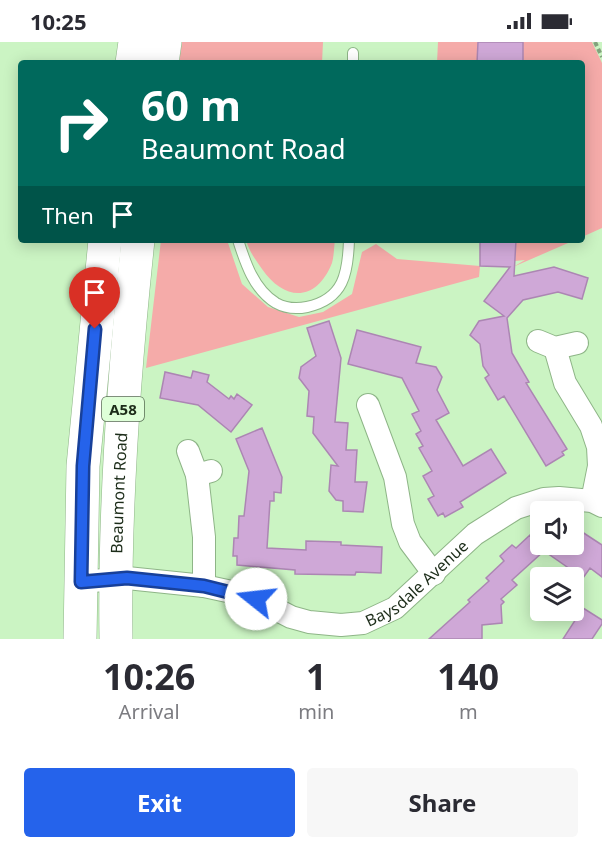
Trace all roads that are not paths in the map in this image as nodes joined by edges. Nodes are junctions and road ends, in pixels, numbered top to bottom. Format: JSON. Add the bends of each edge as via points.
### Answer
{"nodes":[{"id":1,"x":135,"y":42,"type":"edge"},
{"id":2,"x":165,"y":42,"type":"edge"},
{"id":3,"x":132,"y":60,"type":"edge"},
{"id":4,"x":162,"y":60,"type":"edge"},
{"id":5,"x":138,"y":243,"type":"edge"},
{"id":6,"x":239,"y":243,"type":"edge"},
{"id":7,"x":349,"y":243,"type":"edge"},
{"id":8,"x":104,"y":247,"type":"edge"},
{"id":9,"x":556,"y":344,"type":"dead end"},
{"id":10,"x":368,"y":405,"type":"dead end"},
{"id":11,"x":600,"y":446,"type":"edge"},
{"id":12,"x":188,"y":451,"type":"dead end"},
{"id":13,"x":597,"y":504,"type":"edge"},
{"id":14,"x":434,"y":574,"type":"junction"},
{"id":15,"x":204,"y":586,"type":"junction"},
{"id":16,"x":96,"y":587,"type":"junction"},
{"id":17,"x":341,"y":632,"type":"edge"},
{"id":18,"x":80,"y":639,"type":"edge"},
{"id":19,"x":90,"y":639,"type":"edge"},
{"id":20,"x":116,"y":639,"type":"edge"}],
"edges":[{"from":1,"to":3,"type":"highway"},
{"from":2,"to":4,"type":"highway"},
{"from":5,"to":16,"type":"highway","name":"Beaumont Road","number":"A58","via":[[124,387]]},
{"from":6,"to":7,"type":"lane","via":[[245,262],[265,293],[290,308],[320,304],[334,295],[343,282]]},
{"from":8,"to":16,"type":"highway","name":"Beaumont Road","number":"A58","via":[[83,466]]},
{"from":9,"to":11,"type":"street","via":[[565,383]]},
{"from":10,"to":14,"type":"street","via":[[385,428],[410,542]]},
{"from":11,"to":13,"type":"street"},
{"from":12,"to":15,"type":"street","via":[[205,473]]},
{"from":13,"to":14,"type":"street","name":"Baysdale Avenue","via":[[544,499],[516,508],[475,534]]},
{"from":14,"to":17,"type":"street","name":"Baysdale Avenue","via":[[379,618]]},
{"from":15,"to":16,"type":"street","name":"Baysdale Avenue"},
{"from":15,"to":17,"type":"street","name":"Baysdale Avenue","via":[[256,599],[291,617]]},
{"from":16,"to":18,"type":"highway","name":"Beaumont Road","number":"A58"},
{"from":16,"to":19,"type":"lane"},
{"from":16,"to":20,"type":"highway","name":"Beaumont Road","number":"A58"}]}
